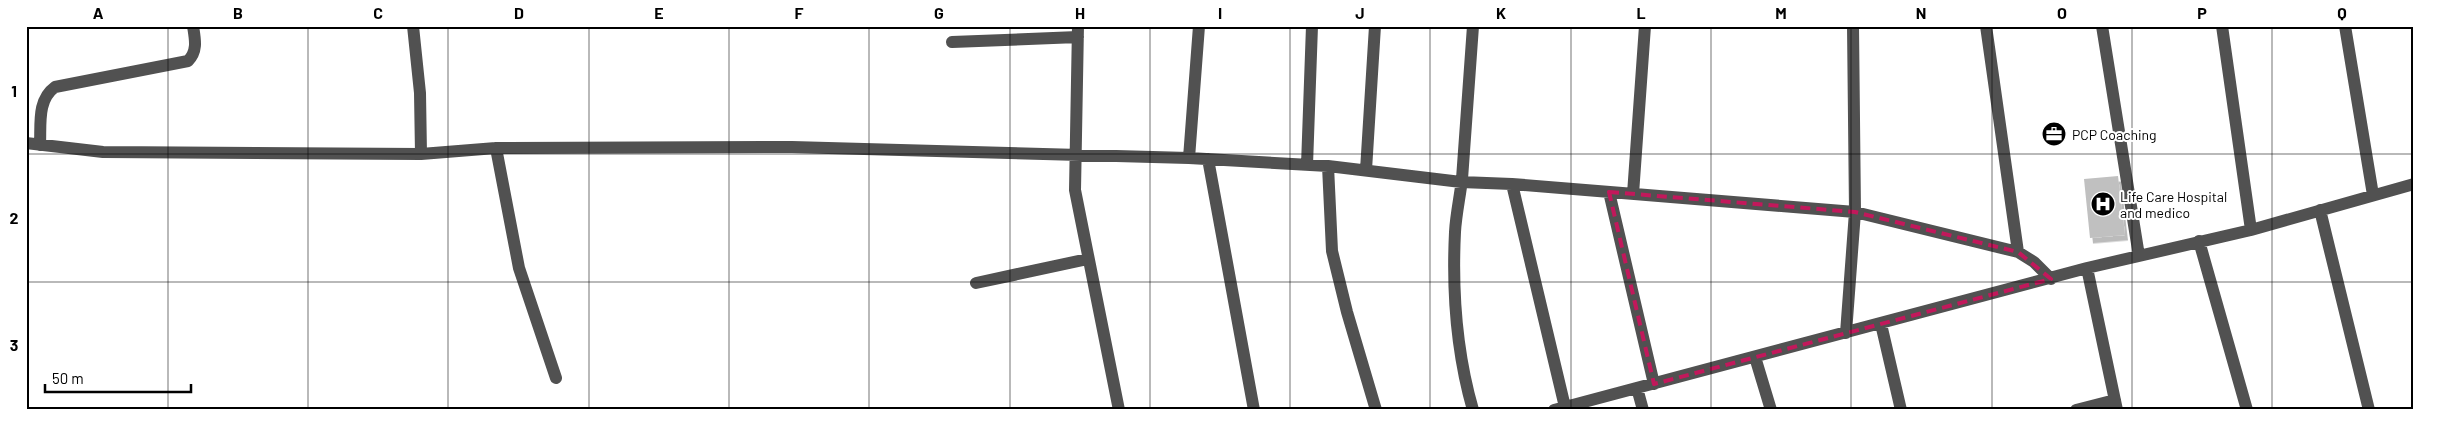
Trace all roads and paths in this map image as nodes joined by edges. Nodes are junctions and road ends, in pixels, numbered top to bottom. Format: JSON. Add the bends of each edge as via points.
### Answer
{"nodes":[{"id":1,"x":193,"y":26,"type":"edge"},
{"id":2,"x":413,"y":26,"type":"edge"},
{"id":3,"x":1199,"y":26,"type":"edge"},
{"id":4,"x":1312,"y":26,"type":"edge"},
{"id":5,"x":1374,"y":26,"type":"edge"},
{"id":6,"x":1472,"y":26,"type":"edge"},
{"id":7,"x":1645,"y":26,"type":"edge"},
{"id":8,"x":1852,"y":26,"type":"edge"},
{"id":9,"x":1986,"y":26,"type":"edge"},
{"id":10,"x":2102,"y":26,"type":"edge"},
{"id":11,"x":2222,"y":26,"type":"edge"},
{"id":12,"x":2345,"y":26,"type":"edge"},
{"id":13,"x":1078,"y":32,"type":"edge"},
{"id":14,"x":952,"y":42,"type":"dead end"},
{"id":15,"x":26,"y":143,"type":"edge"},
{"id":16,"x":40,"y":145,"type":"junction"},
{"id":17,"x":496,"y":148,"type":"junction"},
{"id":18,"x":421,"y":154,"type":"junction"},
{"id":19,"x":1075,"y":157,"type":"junction"},
{"id":20,"x":1189,"y":158,"type":"junction"},
{"id":21,"x":1208,"y":159,"type":"junction"},
{"id":22,"x":1307,"y":165,"type":"junction"},
{"id":23,"x":1328,"y":166,"type":"junction"},
{"id":24,"x":1366,"y":170,"type":"junction"},
{"id":25,"x":1461,"y":182,"type":"junction"},
{"id":26,"x":1512,"y":184,"type":"junction"},
{"id":27,"x":2414,"y":184,"type":"edge"},
{"id":28,"x":1609,"y":192,"type":"junction"},
{"id":29,"x":1633,"y":194,"type":"junction"},
{"id":30,"x":2373,"y":195,"type":"junction"},
{"id":31,"x":2320,"y":210,"type":"junction"},
{"id":32,"x":1855,"y":212,"type":"junction"},
{"id":33,"x":2251,"y":230,"type":"junction"},
{"id":34,"x":2199,"y":241,"type":"junction"},
{"id":35,"x":2018,"y":252,"type":"junction"},
{"id":36,"x":2139,"y":256,"type":"junction"},
{"id":37,"x":1088,"y":259,"type":"junction"},
{"id":38,"x":2087,"y":268,"type":"junction"},
{"id":39,"x":2051,"y":279,"type":"junction"},
{"id":40,"x":976,"y":283,"type":"dead end"},
{"id":41,"x":1881,"y":324,"type":"junction"},
{"id":42,"x":1846,"y":333,"type":"junction"},
{"id":43,"x":1755,"y":357,"type":"junction"},
{"id":44,"x":556,"y":378,"type":"dead end"},
{"id":45,"x":1654,"y":384,"type":"junction"},
{"id":46,"x":1637,"y":388,"type":"junction"},
{"id":47,"x":2116,"y":405,"type":"edge"},
{"id":48,"x":1581,"y":406,"type":"edge"},
{"id":49,"x":1559,"y":408,"type":"edge"},
{"id":50,"x":1119,"y":410,"type":"edge"},
{"id":51,"x":1254,"y":410,"type":"edge"},
{"id":52,"x":1376,"y":410,"type":"edge"},
{"id":53,"x":1472,"y":410,"type":"edge"},
{"id":54,"x":1643,"y":410,"type":"edge"},
{"id":55,"x":1770,"y":410,"type":"edge"},
{"id":56,"x":1901,"y":410,"type":"edge"},
{"id":57,"x":2076,"y":410,"type":"edge"},
{"id":58,"x":2247,"y":410,"type":"edge"},
{"id":59,"x":2370,"y":410,"type":"edge"}],
"edges":[{"from":1,"to":16,"type":"street","via":[[196,47],[188,61],[55,87],[47,93],[42,100]]},
{"from":2,"to":18,"type":"street","via":[[420,93]]},
{"from":3,"to":20,"type":"street"},
{"from":4,"to":22,"type":"street"},
{"from":5,"to":24,"type":"street"},
{"from":6,"to":25,"type":"street"},
{"from":7,"to":29,"type":"street"},
{"from":8,"to":32,"type":"street"},
{"from":9,"to":35,"type":"street"},
{"from":10,"to":36,"type":"street"},
{"from":11,"to":33,"type":"street"},
{"from":12,"to":30,"type":"street"},
{"from":13,"to":14,"type":"street"},
{"from":13,"to":19,"type":"street"},
{"from":15,"to":16,"type":"street"},
{"from":16,"to":18,"type":"street","via":[[103,152]]},
{"from":17,"to":18,"type":"street"},
{"from":17,"to":19,"type":"street","via":[[792,147]]},
{"from":17,"to":44,"type":"street","via":[[519,268]]},
{"from":19,"to":20,"type":"street"},
{"from":19,"to":37,"type":"street","via":[[1075,190]]},
{"from":20,"to":21,"type":"street"},
{"from":21,"to":22,"type":"street"},
{"from":21,"to":51,"type":"street"},
{"from":22,"to":23,"type":"street"},
{"from":23,"to":24,"type":"street"},
{"from":23,"to":52,"type":"street","via":[[1332,252]]},
{"from":24,"to":25,"type":"street"},
{"from":25,"to":26,"type":"street"},
{"from":25,"to":53,"type":"street","via":[[1455,231],[1457,338]]},
{"from":26,"to":28,"type":"street"},
{"from":26,"to":49,"type":"street"},
{"from":27,"to":30,"type":"street"},
{"from":28,"to":29,"type":"street"},
{"from":28,"to":45,"type":"street"},
{"from":29,"to":32,"type":"street"},
{"from":30,"to":31,"type":"street"},
{"from":31,"to":33,"type":"street"},
{"from":31,"to":59,"type":"street"},
{"from":32,"to":35,"type":"street"},
{"from":32,"to":42,"type":"street"},
{"from":33,"to":34,"type":"street"},
{"from":34,"to":36,"type":"street"},
{"from":34,"to":58,"type":"street"},
{"from":35,"to":39,"type":"street"},
{"from":36,"to":38,"type":"street"},
{"from":37,"to":40,"type":"street"},
{"from":37,"to":50,"type":"street"},
{"from":38,"to":39,"type":"street"},
{"from":38,"to":47,"type":"street"},
{"from":39,"to":41,"type":"street"},
{"from":41,"to":42,"type":"street"},
{"from":41,"to":56,"type":"street"},
{"from":42,"to":43,"type":"street"},
{"from":43,"to":45,"type":"street"},
{"from":43,"to":55,"type":"street"},
{"from":45,"to":46,"type":"street"},
{"from":46,"to":48,"type":"street"},
{"from":46,"to":54,"type":"street"},
{"from":47,"to":57,"type":"street"},
{"from":48,"to":49,"type":"street"}]}
